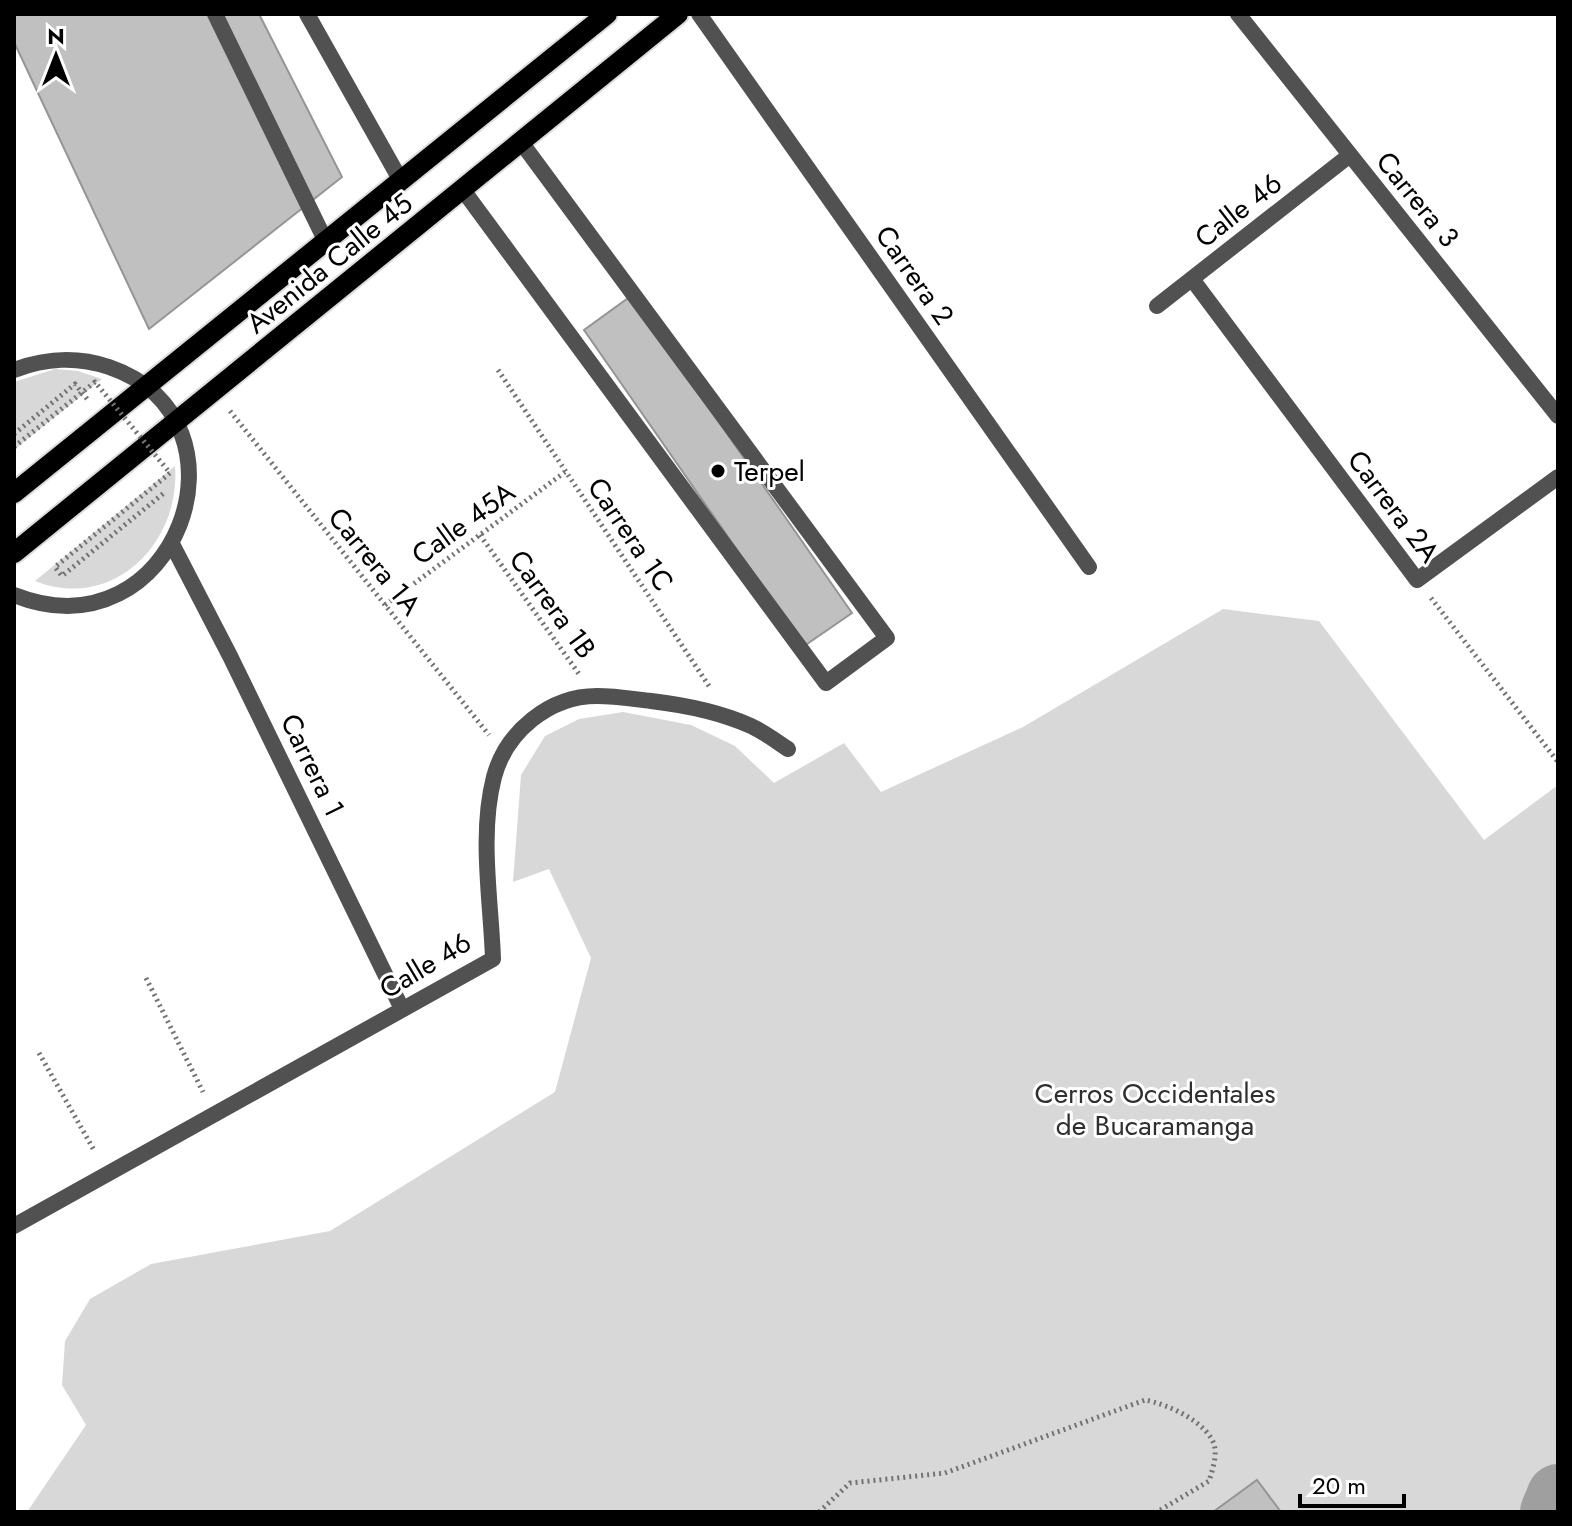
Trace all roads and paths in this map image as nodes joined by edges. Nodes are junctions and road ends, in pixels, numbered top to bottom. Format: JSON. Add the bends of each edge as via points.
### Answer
{"nodes":[{"id":1,"x":215,"y":14,"type":"edge"},
{"id":2,"x":307,"y":14,"type":"edge"},
{"id":3,"x":607,"y":14,"type":"edge"},
{"id":4,"x":678,"y":14,"type":"edge"},
{"id":5,"x":699,"y":14,"type":"edge"},
{"id":6,"x":1238,"y":14,"type":"edge"},
{"id":7,"x":521,"y":142,"type":"junction"},
{"id":8,"x":1350,"y":155,"type":"junction"},
{"id":9,"x":401,"y":181,"type":"junction"},
{"id":10,"x":463,"y":190,"type":"junction"},
{"id":11,"x":326,"y":242,"type":"junction"},
{"id":12,"x":1192,"y":279,"type":"junction"},
{"id":13,"x":1157,"y":306,"type":"dead end"},
{"id":14,"x":14,"y":370,"type":"edge"},
{"id":15,"x":498,"y":370,"type":"dead end"},
{"id":16,"x":145,"y":387,"type":"junction"},
{"id":17,"x":215,"y":391,"type":"junction"},
{"id":18,"x":88,"y":400,"type":"dead end"},
{"id":19,"x":1558,"y":416,"type":"edge"},
{"id":20,"x":175,"y":424,"type":"junction"},
{"id":21,"x":14,"y":434,"type":"edge"},
{"id":22,"x":14,"y":447,"type":"edge"},
{"id":23,"x":565,"y":472,"type":"junction"},
{"id":24,"x":151,"y":476,"type":"dead end"},
{"id":25,"x":1558,"y":477,"type":"edge"},
{"id":26,"x":14,"y":493,"type":"edge"},
{"id":27,"x":480,"y":535,"type":"junction"},
{"id":28,"x":173,"y":546,"type":"junction"},
{"id":29,"x":14,"y":553,"type":"edge"},
{"id":30,"x":1089,"y":567,"type":"dead end"},
{"id":31,"x":1417,"y":580,"type":"junction"},
{"id":32,"x":14,"y":595,"type":"edge"},
{"id":33,"x":385,"y":605,"type":"junction"},
{"id":34,"x":594,"y":695,"type":"junction"},
{"id":35,"x":732,"y":719,"type":"junction"},
{"id":36,"x":788,"y":749,"type":"dead end"},
{"id":37,"x":504,"y":754,"type":"junction"},
{"id":38,"x":1558,"y":762,"type":"edge"},
{"id":39,"x":146,"y":978,"type":"dead end"},
{"id":40,"x":402,"y":1009,"type":"junction"},
{"id":41,"x":39,"y":1053,"type":"dead end"},
{"id":42,"x":215,"y":1114,"type":"junction"},
{"id":43,"x":107,"y":1174,"type":"junction"},
{"id":44,"x":14,"y":1226,"type":"edge"},
{"id":45,"x":819,"y":1512,"type":"edge"},
{"id":46,"x":1157,"y":1512,"type":"edge"}],
"edges":[{"from":1,"to":11,"type":"street"},
{"from":2,"to":9,"type":"street"},
{"from":3,"to":9,"type":"main road","name":"Avenida Calle 45"},
{"from":4,"to":7,"type":"main road","name":"Avenida Calle 45"},
{"from":5,"to":30,"type":"street","name":"Carrera 2"},
{"from":6,"to":8,"type":"street","name":"Carrera 3"},
{"from":7,"to":10,"type":"main road","name":"Avenida Calle 45"},
{"from":7,"to":10,"type":"street","via":[[887,638],[826,683]]},
{"from":8,"to":12,"type":"street","name":"Calle 46"},
{"from":8,"to":19,"type":"street","name":"Carrera 3"},
{"from":9,"to":11,"type":"main road","name":"Avenida Calle 45"},
{"from":10,"to":17,"type":"main road","name":"Avenida Calle 45"},
{"from":11,"to":16,"type":"main road","name":"Avenida Calle 45"},
{"from":12,"to":13,"type":"street","name":"Calle 46"},
{"from":12,"to":31,"type":"street","name":"Carrera 2A"},
{"from":14,"to":16,"type":"street","via":[[63,358],[122,372]]},
{"from":15,"to":23,"type":"path","name":"Carrera 1C"},
{"from":16,"to":20,"type":"street"},
{"from":16,"to":26,"type":"main road","name":"Avenida Calle 45"},
{"from":17,"to":20,"type":"main road","name":"Avenida Calle 45"},
{"from":17,"to":33,"type":"path","name":"Carrera 1A"},
{"from":18,"to":21,"type":"path","via":[[75,384]]},
{"from":20,"to":28,"type":"street","via":[[190,482],[186,515]]},
{"from":20,"to":29,"type":"main road","name":"Avenida Calle 45"},
{"from":22,"to":24,"type":"path","bridge":true,"via":[[95,382],[170,473],[55,567],[62,576],[164,493]]},
{"from":23,"to":27,"type":"path","name":"Calle 45A"},
{"from":23,"to":35,"type":"path","name":"Carrera 1C"},
{"from":25,"to":31,"type":"street"},
{"from":27,"to":33,"type":"path","name":"Calle 45A"},
{"from":27,"to":34,"type":"path","name":"Carrera 1B"},
{"from":28,"to":32,"type":"street","via":[[128,590],[99,602],[67,607]]},
{"from":28,"to":40,"type":"street","name":"Carrera 1"},
{"from":31,"to":38,"type":"path","name":"Carrera 2A"},
{"from":33,"to":37,"type":"path","name":"Carrera 1A"},
{"from":34,"to":35,"type":"street","name":"Calle 46","via":[[670,704]]},
{"from":34,"to":37,"type":"street","name":"Calle 46","via":[[533,717]]},
{"from":35,"to":36,"type":"street","name":"Calle 46"},
{"from":37,"to":40,"type":"street","name":"Calle 46","via":[[488,809],[493,959]]},
{"from":39,"to":42,"type":"path"},
{"from":40,"to":42,"type":"street","name":"Calle 46"},
{"from":41,"to":43,"type":"path"},
{"from":42,"to":43,"type":"street","name":"Calle 46"},
{"from":43,"to":44,"type":"street","name":"Calle 46"},
{"from":45,"to":46,"type":"path","via":[[850,1483],[945,1473],[1145,1400],[1162,1403],[1209,1433],[1215,1447],[1209,1481]]}]}
